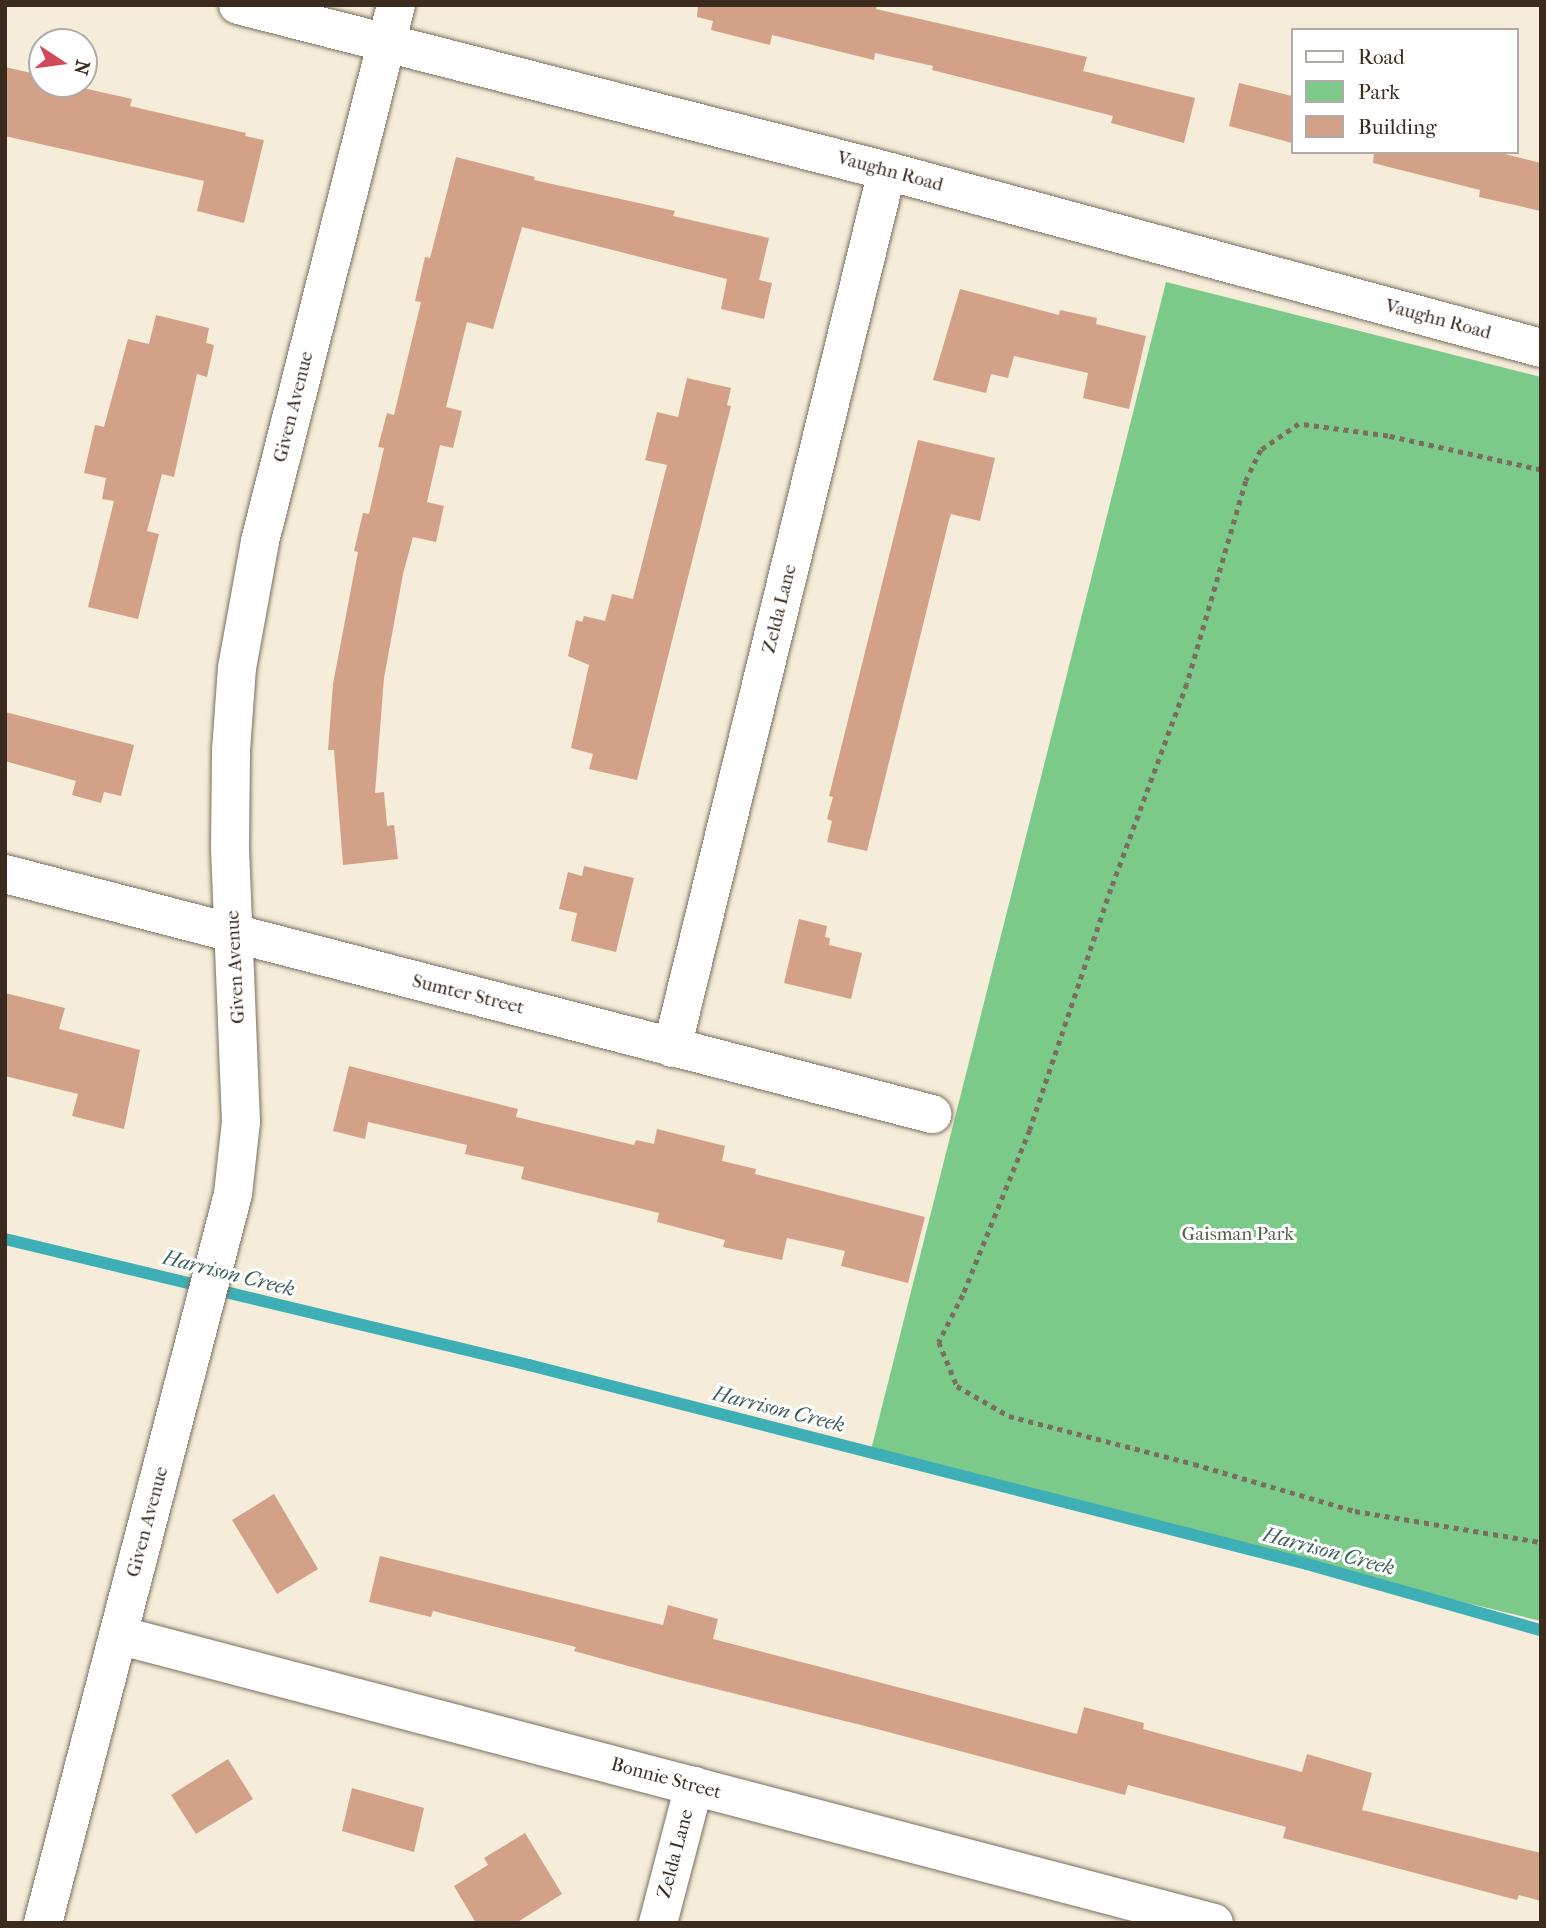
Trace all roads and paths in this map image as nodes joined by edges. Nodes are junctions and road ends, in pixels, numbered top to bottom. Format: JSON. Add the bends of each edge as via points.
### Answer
{"nodes":[{"id":1,"x":238,"y":5,"type":"edge"},
{"id":2,"x":396,"y":5,"type":"edge"},
{"id":3,"x":386,"y":43,"type":"junction"},
{"id":4,"x":887,"y":171,"type":"junction"},
{"id":5,"x":1541,"y":348,"type":"edge"},
{"id":6,"x":1541,"y":470,"type":"edge"},
{"id":7,"x":5,"y":874,"type":"edge"},
{"id":8,"x":233,"y":935,"type":"junction"},
{"id":9,"x":672,"y":1048,"type":"junction"},
{"id":10,"x":932,"y":1114,"type":"dead end"},
{"id":11,"x":1541,"y":1542,"type":"edge"},
{"id":12,"x":118,"y":1635,"type":"junction"},
{"id":13,"x":694,"y":1786,"type":"junction"},
{"id":14,"x":43,"y":1923,"type":"edge"},
{"id":15,"x":658,"y":1923,"type":"edge"},
{"id":16,"x":1214,"y":1923,"type":"edge"}],
"edges":[{"from":1,"to":3,"type":"street","name":"Vaughn Road"},
{"from":2,"to":3,"type":"street","name":"Given Avenue"},
{"from":3,"to":4,"type":"street","name":"Vaughn Road"},
{"from":3,"to":8,"type":"street","name":"Given Avenue","via":[[246,604],[231,751]]},
{"from":4,"to":5,"type":"street","name":"Vaughn Road"},
{"from":4,"to":9,"type":"street","name":"Zelda Lane"},
{"from":6,"to":11,"type":"path","via":[[1388,436],[1299,424],[1261,450],[1245,481],[1187,684],[1111,889],[1030,1130],[963,1295],[939,1342],[957,1386],[1009,1416],[1355,1511]]},
{"from":7,"to":8,"type":"street","name":"Sumter Street"},
{"from":8,"to":9,"type":"street","name":"Sumter Street"},
{"from":8,"to":12,"type":"street","name":"Given Avenue","via":[[242,1122],[233,1194]]},
{"from":9,"to":10,"type":"street","name":"Sumter Street"},
{"from":12,"to":13,"type":"street","name":"Bonnie Street"},
{"from":12,"to":14,"type":"street","name":"Given Avenue"},
{"from":13,"to":15,"type":"street","name":"Zelda Lane"},
{"from":13,"to":16,"type":"street","name":"Bonnie Street"}]}
